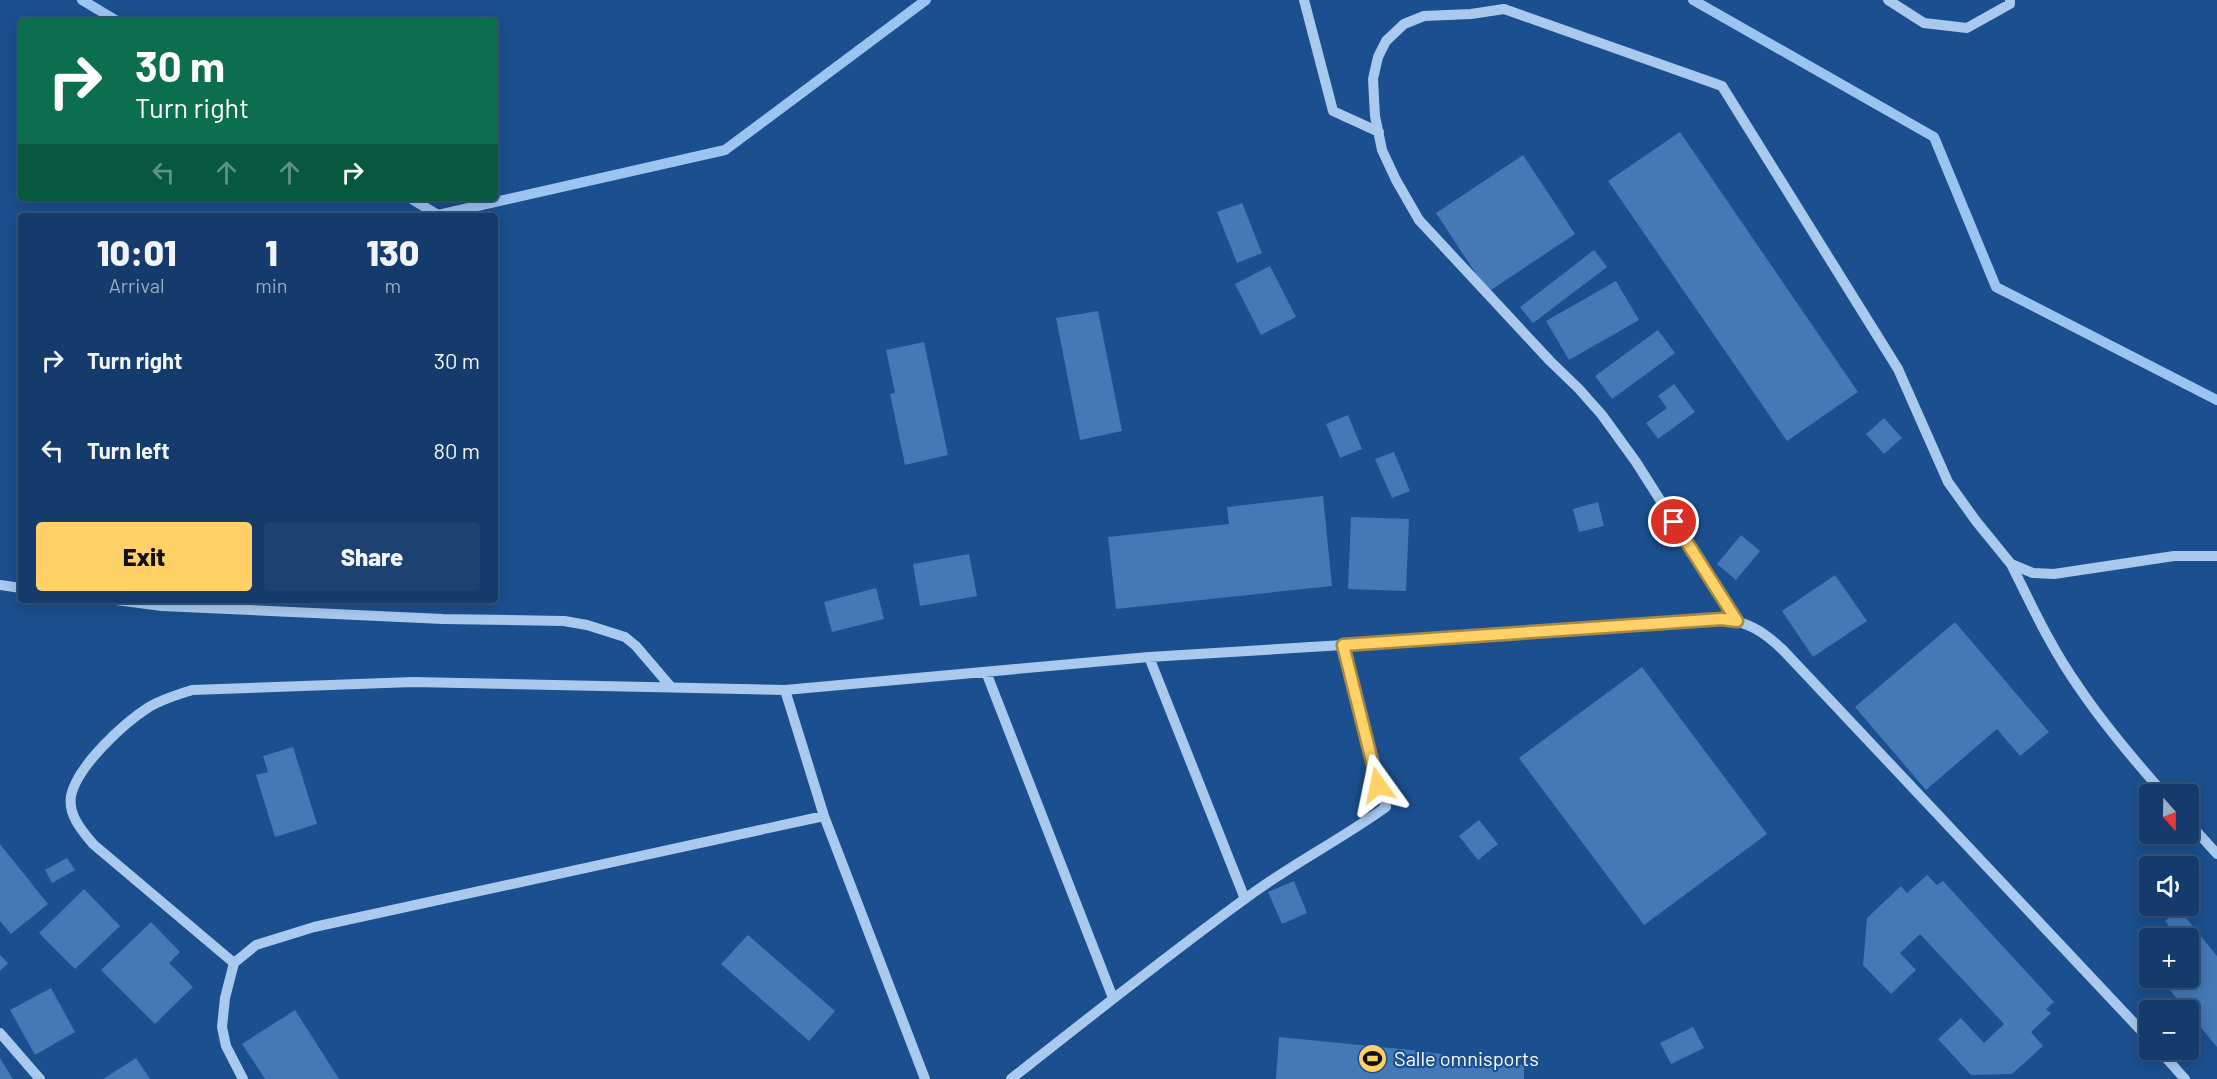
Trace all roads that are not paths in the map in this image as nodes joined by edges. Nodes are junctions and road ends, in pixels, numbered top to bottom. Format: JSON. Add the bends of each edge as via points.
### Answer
{"nodes":[{"id":1,"x":1304,"y":0,"type":"edge"},
{"id":2,"x":1888,"y":0,"type":"edge"},
{"id":3,"x":2010,"y":0,"type":"edge"},
{"id":4,"x":1379,"y":132,"type":"junction"},
{"id":5,"x":2217,"y":556,"type":"edge"},
{"id":6,"x":2011,"y":564,"type":"junction"},
{"id":7,"x":0,"y":585,"type":"edge"},
{"id":8,"x":18,"y":588,"type":"edge"},
{"id":9,"x":139,"y":603,"type":"edge"},
{"id":10,"x":1737,"y":621,"type":"junction"},
{"id":11,"x":1343,"y":645,"type":"junction"},
{"id":12,"x":1149,"y":657,"type":"junction"},
{"id":13,"x":986,"y":672,"type":"junction"},
{"id":14,"x":671,"y":687,"type":"junction"},
{"id":15,"x":785,"y":690,"type":"junction"},
{"id":16,"x":2155,"y":784,"type":"edge"},
{"id":17,"x":824,"y":816,"type":"junction"},
{"id":18,"x":2199,"y":834,"type":"edge"},
{"id":19,"x":2217,"y":854,"type":"edge"},
{"id":20,"x":1245,"y":899,"type":"junction"},
{"id":21,"x":234,"y":963,"type":"junction"},
{"id":22,"x":1113,"y":998,"type":"junction"},
{"id":23,"x":2139,"y":1028,"type":"edge"},
{"id":24,"x":0,"y":1033,"type":"edge"},
{"id":25,"x":2168,"y":1060,"type":"edge"},
{"id":26,"x":40,"y":1079,"type":"edge"},
{"id":27,"x":243,"y":1079,"type":"edge"},
{"id":28,"x":925,"y":1079,"type":"edge"},
{"id":29,"x":1011,"y":1079,"type":"edge"},
{"id":30,"x":2185,"y":1079,"type":"edge"}],
"edges":[{"from":1,"to":4,"type":"street","via":[[1333,111]]},
{"from":2,"to":3,"type":"street","via":[[1924,23],[1968,28],[2010,4]]},
{"from":4,"to":6,"type":"street","via":[[1373,79],[1378,57],[1386,41],[1404,24],[1424,16],[1503,9],[1722,86],[1898,369],[1948,482]]},
{"from":4,"to":10,"type":"street","via":[[1382,150],[1419,220],[1602,415]]},
{"from":5,"to":6,"type":"street","via":[[2174,556],[2054,574],[2033,573]]},
{"from":6,"to":16,"type":"street","via":[[2077,686]]},
{"from":7,"to":8,"type":"street"},
{"from":9,"to":14,"type":"street","via":[[575,623],[625,637]]},
{"from":10,"to":11,"type":"street"},
{"from":10,"to":23,"type":"street","via":[[1754,626],[1783,650]]},
{"from":11,"to":12,"type":"street"},
{"from":11,"to":20,"type":"street","via":[[1386,807]]},
{"from":12,"to":13,"type":"street"},
{"from":12,"to":20,"type":"street"},
{"from":13,"to":15,"type":"street"},
{"from":13,"to":22,"type":"street"},
{"from":14,"to":15,"type":"street"},
{"from":14,"to":21,"type":"street","via":[[413,682],[236,688],[192,690],[150,707],[118,731],[78,775],[71,797],[72,813],[93,844]]},
{"from":15,"to":17,"type":"street"},
{"from":17,"to":21,"type":"street","via":[[314,927],[256,945]]},
{"from":17,"to":28,"type":"street"},
{"from":18,"to":19,"type":"street"},
{"from":20,"to":22,"type":"street"},
{"from":21,"to":27,"type":"street","via":[[222,1027],[226,1046]]},
{"from":22,"to":29,"type":"street"},
{"from":24,"to":26,"type":"street"},
{"from":25,"to":30,"type":"street"}]}
